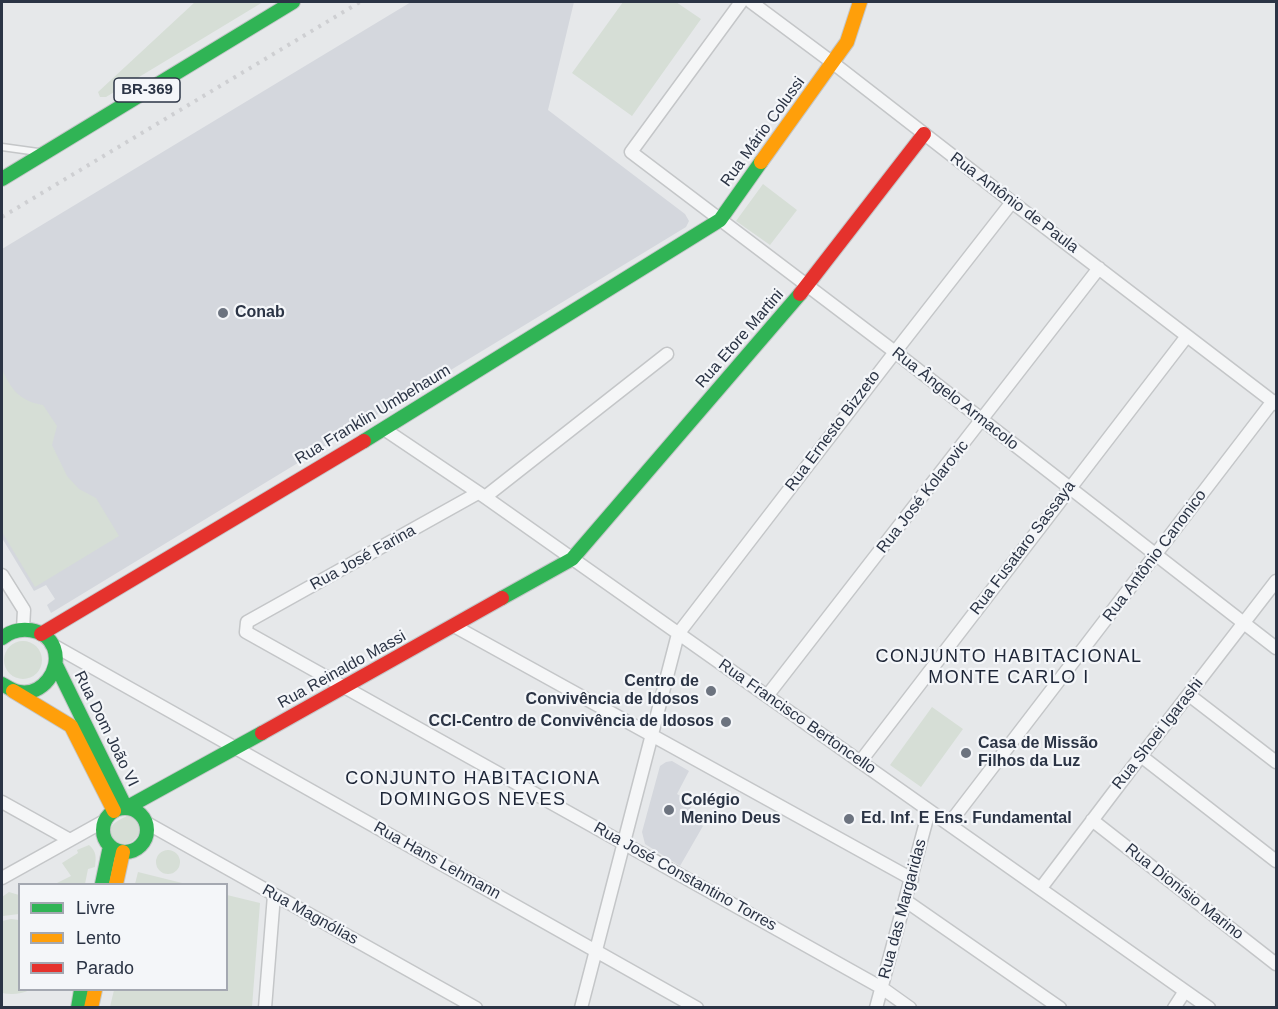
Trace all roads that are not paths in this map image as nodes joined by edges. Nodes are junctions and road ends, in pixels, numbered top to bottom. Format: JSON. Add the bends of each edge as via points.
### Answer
{"nodes":[{"id":1,"x":293,"y":2,"type":"edge"},
{"id":2,"x":741,"y":2,"type":"edge"},
{"id":3,"x":751,"y":2,"type":"edge"},
{"id":4,"x":849,"y":2,"type":"edge"},
{"id":5,"x":861,"y":2,"type":"edge"},
{"id":6,"x":842,"y":41,"type":"junction"},
{"id":7,"x":833,"y":63,"type":"junction"},
{"id":8,"x":924,"y":134,"type":"junction"},
{"id":9,"x":2,"y":147,"type":"edge"},
{"id":10,"x":44,"y":153,"type":"junction"},
{"id":11,"x":2,"y":179,"type":"edge"},
{"id":12,"x":1012,"y":202,"type":"junction"},
{"id":13,"x":720,"y":220,"type":"junction"},
{"id":14,"x":1099,"y":268,"type":"junction"},
{"id":15,"x":807,"y":286,"type":"junction"},
{"id":16,"x":1187,"y":336,"type":"junction"},
{"id":17,"x":895,"y":352,"type":"junction"},
{"id":18,"x":667,"y":354,"type":"dead end"},
{"id":19,"x":1275,"y":402,"type":"edge"},
{"id":20,"x":982,"y":421,"type":"junction"},
{"id":21,"x":384,"y":429,"type":"junction"},
{"id":22,"x":1069,"y":488,"type":"junction"},
{"id":23,"x":481,"y":495,"type":"junction"},
{"id":24,"x":1156,"y":555,"type":"junction"},
{"id":25,"x":572,"y":559,"type":"junction"},
{"id":26,"x":2,"y":575,"type":"edge"},
{"id":27,"x":1276,"y":581,"type":"edge"},
{"id":28,"x":247,"y":622,"type":"joint"},
{"id":29,"x":1244,"y":623,"type":"junction"},
{"id":30,"x":454,"y":626,"type":"junction"},
{"id":31,"x":9,"y":634,"type":"edge"},
{"id":32,"x":41,"y":634,"type":"junction"},
{"id":33,"x":678,"y":634,"type":"junction"},
{"id":34,"x":51,"y":644,"type":"junction"},
{"id":35,"x":1276,"y":648,"type":"edge"},
{"id":36,"x":56,"y":664,"type":"junction"},
{"id":37,"x":6,"y":687,"type":"edge"},
{"id":38,"x":346,"y":687,"type":"junction"},
{"id":39,"x":1189,"y":695,"type":"junction"},
{"id":40,"x":767,"y":696,"type":"junction"},
{"id":41,"x":652,"y":735,"type":"junction"},
{"id":42,"x":234,"y":748,"type":"junction"},
{"id":43,"x":1141,"y":756,"type":"junction"},
{"id":44,"x":860,"y":762,"type":"junction"},
{"id":45,"x":1276,"y":762,"type":"edge"},
{"id":46,"x":2,"y":802,"type":"edge"},
{"id":47,"x":929,"y":811,"type":"junction"},
{"id":48,"x":115,"y":813,"type":"junction"},
{"id":49,"x":1092,"y":820,"type":"junction"},
{"id":50,"x":145,"y":822,"type":"junction"},
{"id":51,"x":949,"y":825,"type":"junction"},
{"id":52,"x":70,"y":840,"type":"junction"},
{"id":53,"x":625,"y":844,"type":"junction"},
{"id":54,"x":116,"y":849,"type":"junction"},
{"id":55,"x":1276,"y":861,"type":"edge"},
{"id":56,"x":2,"y":878,"type":"edge"},
{"id":57,"x":912,"y":879,"type":"junction"},
{"id":58,"x":103,"y":883,"type":"edge"},
{"id":59,"x":116,"y":883,"type":"edge"},
{"id":60,"x":1041,"y":888,"type":"junction"},
{"id":61,"x":274,"y":895,"type":"junction"},
{"id":62,"x":906,"y":901,"type":"junction"},
{"id":63,"x":596,"y":951,"type":"junction"},
{"id":64,"x":1276,"y":964,"type":"edge"},
{"id":65,"x":882,"y":987,"type":"junction"},
{"id":66,"x":81,"y":991,"type":"edge"},
{"id":67,"x":95,"y":991,"type":"edge"},
{"id":68,"x":1185,"y":991,"type":"junction"},
{"id":69,"x":78,"y":1008,"type":"edge"},
{"id":70,"x":91,"y":1008,"type":"edge"},
{"id":71,"x":265,"y":1008,"type":"edge"},
{"id":72,"x":476,"y":1008,"type":"edge"},
{"id":73,"x":581,"y":1008,"type":"edge"},
{"id":74,"x":697,"y":1008,"type":"edge"},
{"id":75,"x":876,"y":1008,"type":"edge"},
{"id":76,"x":910,"y":1008,"type":"edge"},
{"id":77,"x":1060,"y":1008,"type":"edge"},
{"id":78,"x":1173,"y":1008,"type":"edge"},
{"id":79,"x":1209,"y":1008,"type":"edge"}],
"edges":[{"from":1,"to":10,"type":"street","number":"BR-369"},
{"from":2,"to":13,"type":"street","name":"Rua Ângelo Armacolo","via":[[631,152]]},
{"from":3,"to":7,"type":"street","name":"Rua Antônio de Paula"},
{"from":4,"to":6,"type":"street"},
{"from":5,"to":6,"type":"street"},
{"from":6,"to":7,"type":"street","name":"Rua Mário Colussi"},
{"from":7,"to":8,"type":"street","name":"Rua Antônio de Paula"},
{"from":7,"to":13,"type":"street","name":"Rua Mário Colussi"},
{"from":8,"to":12,"type":"street","name":"Rua Antônio de Paula"},
{"from":8,"to":15,"type":"street","name":"Rua Etore Martini"},
{"from":9,"to":10,"type":"lane"},
{"from":10,"to":11,"type":"street","number":"BR-369"},
{"from":12,"to":14,"type":"street","name":"Rua Antônio de Paula"},
{"from":12,"to":17,"type":"street","name":"Rua Ernesto Bizzeto"},
{"from":13,"to":15,"type":"street","name":"Rua Ângelo Armacolo"},
{"from":13,"to":21,"type":"street","name":"Rua Franklin Umbehaum"},
{"from":14,"to":16,"type":"street","name":"Rua Antônio de Paula"},
{"from":14,"to":20,"type":"street","name":"Rua José Kolarovic"},
{"from":15,"to":17,"type":"street","name":"Rua Ângelo Armacolo"},
{"from":15,"to":25,"type":"street","name":"Rua Etore Martini"},
{"from":16,"to":19,"type":"street","name":"Rua Antônio de Paula"},
{"from":16,"to":22,"type":"street","name":"Rua Fusataro Sassaya"},
{"from":17,"to":20,"type":"street","name":"Rua Ângelo Armacolo"},
{"from":17,"to":33,"type":"street","name":"Rua Ernesto Bizzeto"},
{"from":18,"to":23,"type":"street","name":"Rua José Farina"},
{"from":19,"to":24,"type":"street","name":"Rua Antônio Canonico"},
{"from":20,"to":22,"type":"street","name":"Rua Ângelo Armacolo"},
{"from":20,"to":40,"type":"street","name":"Rua José Kolarovic"},
{"from":21,"to":23,"type":"street","name":"Rua Francisco Bertoncello"},
{"from":21,"to":32,"type":"street","name":"Rua Franklin Umbehaum"},
{"from":22,"to":24,"type":"street","name":"Rua Ângelo Armacolo"},
{"from":22,"to":44,"type":"street","name":"Rua Fusataro Sassaya"},
{"from":23,"to":25,"type":"street","name":"Rua Francisco Bertoncello"},
{"from":23,"to":28,"type":"street","name":"Rua José Farina"},
{"from":24,"to":29,"type":"street","name":"Rua Ângelo Armacolo"},
{"from":24,"to":51,"type":"street","name":"Rua Antônio Canonico"},
{"from":25,"to":30,"type":"street","name":"Rua Reinaldo Massi"},
{"from":25,"to":33,"type":"street","name":"Rua Francisco Bertoncello"},
{"from":26,"to":31,"type":"street","via":[[24,610]]},
{"from":27,"to":29,"type":"street","name":"Rua Shoei Igarashi"},
{"from":28,"to":38,"type":"street","name":"Rua José Constantino Torres","via":[[246,632]]},
{"from":29,"to":35,"type":"street","name":"Rua Ângelo Armacolo"},
{"from":29,"to":39,"type":"street","name":"Rua Shoei Igarashi"},
{"from":30,"to":38,"type":"street","name":"Rua Reinaldo Massi"},
{"from":30,"to":41,"type":"street"},
{"from":31,"to":32,"type":"street","via":[[29,629]]},
{"from":32,"to":34,"type":"street"},
{"from":33,"to":40,"type":"street","name":"Rua Francisco Bertoncello"},
{"from":33,"to":41,"type":"street"},
{"from":34,"to":36,"type":"street","name":"Rua Dom João VI"},
{"from":34,"to":42,"type":"street","name":"Rua Hans Lehmann"},
{"from":36,"to":37,"type":"street","via":[[51,678],[41,688],[27,692]]},
{"from":36,"to":48,"type":"street","name":"Rua Dom João VI"},
{"from":37,"to":48,"type":"street","name":"Rua Dom João VI","via":[[71,726]]},
{"from":38,"to":42,"type":"street","name":"Rua Reinaldo Massi"},
{"from":38,"to":53,"type":"street","name":"Rua José Constantino Torres"},
{"from":39,"to":43,"type":"street","name":"Rua Shoei Igarashi"},
{"from":39,"to":45,"type":"street"},
{"from":40,"to":44,"type":"street","name":"Rua Francisco Bertoncello"},
{"from":41,"to":53,"type":"street"},
{"from":41,"to":57,"type":"street"},
{"from":42,"to":48,"type":"street","name":"Rua Reinaldo Massi"},
{"from":42,"to":63,"type":"street","name":"Rua Hans Lehmann"},
{"from":43,"to":49,"type":"street","name":"Rua Shoei Igarashi"},
{"from":43,"to":55,"type":"street"},
{"from":44,"to":47,"type":"street","name":"Rua Francisco Bertoncello"},
{"from":46,"to":52,"type":"street"},
{"from":47,"to":51,"type":"street","name":"Rua Francisco Bertoncello"},
{"from":47,"to":57,"type":"street","name":"Rua das Margaridas"},
{"from":48,"to":50,"type":"street","via":[[137,812]]},
{"from":48,"to":52,"type":"street","name":"Rua Reinaldo Massi"},
{"from":48,"to":54,"type":"street","via":[[103,826],[103,833]]},
{"from":49,"to":60,"type":"street","name":"Rua Shoei Igarashi"},
{"from":49,"to":64,"type":"street","name":"Rua Dionísio Marino"},
{"from":50,"to":54,"type":"street","via":[[144,840],[135,849]]},
{"from":50,"to":61,"type":"street","name":"Rua Magnólias"},
{"from":51,"to":60,"type":"street","name":"Rua Francisco Bertoncello"},
{"from":52,"to":56,"type":"street","name":"Rua Reinaldo Massi"},
{"from":53,"to":63,"type":"street"},
{"from":53,"to":65,"type":"street","name":"Rua José Constantino Torres"},
{"from":54,"to":58,"type":"street"},
{"from":54,"to":59,"type":"street"},
{"from":57,"to":62,"type":"street","name":"Rua das Margaridas"},
{"from":60,"to":68,"type":"street","name":"Rua Francisco Bertoncello"},
{"from":61,"to":71,"type":"street"},
{"from":61,"to":72,"type":"street","name":"Rua Magnólias"},
{"from":62,"to":65,"type":"street","name":"Rua das Margaridas"},
{"from":62,"to":77,"type":"street"},
{"from":63,"to":73,"type":"street"},
{"from":63,"to":74,"type":"street","name":"Rua Hans Lehmann"},
{"from":65,"to":75,"type":"street","name":"Rua das Margaridas"},
{"from":65,"to":76,"type":"street","name":"Rua José Constantino Torres"},
{"from":66,"to":69,"type":"street"},
{"from":67,"to":70,"type":"street"},
{"from":68,"to":78,"type":"street"},
{"from":68,"to":79,"type":"street","name":"Rua Francisco Bertoncello"}]}
